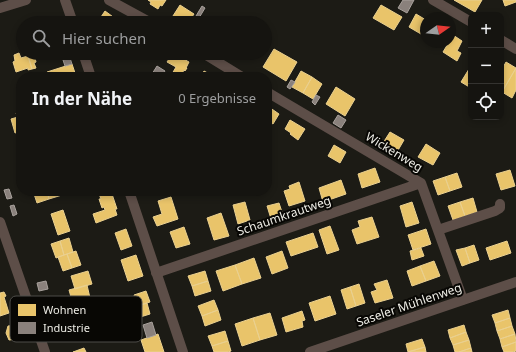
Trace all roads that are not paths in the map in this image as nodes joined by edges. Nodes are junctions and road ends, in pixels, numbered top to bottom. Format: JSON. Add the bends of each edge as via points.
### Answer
{"nodes":[{"id":1,"x":26,"y":0,"type":"edge"},
{"id":2,"x":65,"y":0,"type":"edge"},
{"id":3,"x":109,"y":0,"type":"edge"},
{"id":4,"x":433,"y":0,"type":"edge"},
{"id":5,"x":0,"y":8,"type":"edge"},
{"id":6,"x":71,"y":16,"type":"edge"},
{"id":7,"x":138,"y":16,"type":"edge"},
{"id":8,"x":468,"y":20,"type":"edge"},
{"id":9,"x":504,"y":42,"type":"edge"},
{"id":10,"x":516,"y":49,"type":"edge"},
{"id":11,"x":85,"y":60,"type":"edge"},
{"id":12,"x":214,"y":60,"type":"edge"},
{"id":13,"x":89,"y":72,"type":"edge"},
{"id":14,"x":234,"y":72,"type":"edge"},
{"id":15,"x":272,"y":95,"type":"edge"},
{"id":16,"x":421,"y":183,"type":"junction"},
{"id":17,"x":131,"y":196,"type":"edge"},
{"id":18,"x":500,"y":204,"type":"dead end"},
{"id":19,"x":0,"y":222,"type":"edge"},
{"id":20,"x":438,"y":230,"type":"junction"},
{"id":21,"x":156,"y":273,"type":"junction"},
{"id":22,"x":516,"y":282,"type":"edge"},
{"id":23,"x":26,"y":296,"type":"edge"},
{"id":24,"x":463,"y":300,"type":"junction"},
{"id":25,"x":42,"y":342,"type":"edge"},
{"id":26,"x":45,"y":352,"type":"edge"},
{"id":27,"x":183,"y":352,"type":"edge"},
{"id":28,"x":310,"y":352,"type":"edge"}],
"edges":[{"from":1,"to":5,"type":"street"},
{"from":2,"to":6,"type":"street"},
{"from":3,"to":7,"type":"street"},
{"from":4,"to":8,"type":"street"},
{"from":9,"to":10,"type":"street"},
{"from":11,"to":13,"type":"street"},
{"from":12,"to":14,"type":"street"},
{"from":15,"to":16,"type":"street","name":"Wickenweg"},
{"from":16,"to":20,"type":"street","name":"Wickenweg"},
{"from":16,"to":21,"type":"street","name":"Schaumkrautweg"},
{"from":17,"to":21,"type":"street"},
{"from":18,"to":20,"type":"street","via":[[500,208],[494,211]]},
{"from":19,"to":23,"type":"street"},
{"from":20,"to":24,"type":"street","name":"Wickenweg"},
{"from":21,"to":27,"type":"street"},
{"from":22,"to":24,"type":"street","name":"Saseler Mühlenweg"},
{"from":24,"to":28,"type":"street","name":"Saseler Mühlenweg"},
{"from":25,"to":26,"type":"street"}]}
